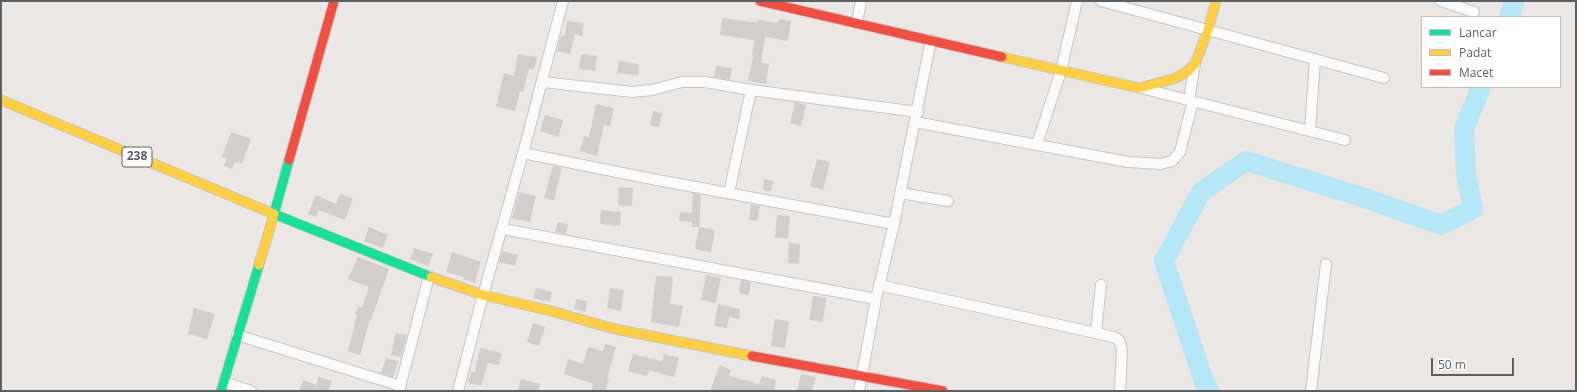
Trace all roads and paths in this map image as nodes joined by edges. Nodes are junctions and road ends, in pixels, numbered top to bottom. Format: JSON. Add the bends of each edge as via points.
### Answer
{"nodes":[{"id":1,"x":334,"y":1,"type":"edge"},
{"id":2,"x":563,"y":1,"type":"edge"},
{"id":3,"x":760,"y":1,"type":"edge"},
{"id":4,"x":861,"y":1,"type":"edge"},
{"id":5,"x":1077,"y":1,"type":"edge"},
{"id":6,"x":1101,"y":1,"type":"edge"},
{"id":7,"x":1216,"y":1,"type":"edge"},
{"id":8,"x":1441,"y":1,"type":"edge"},
{"id":9,"x":1474,"y":12,"type":"dead end"},
{"id":10,"x":857,"y":23,"type":"junction"},
{"id":11,"x":1208,"y":30,"type":"junction"},
{"id":12,"x":931,"y":40,"type":"junction"},
{"id":13,"x":1316,"y":59,"type":"junction"},
{"id":14,"x":1196,"y":64,"type":"junction"},
{"id":15,"x":1061,"y":71,"type":"junction"},
{"id":16,"x":1384,"y":78,"type":"dead end"},
{"id":17,"x":542,"y":82,"type":"junction"},
{"id":18,"x":1140,"y":88,"type":"junction"},
{"id":19,"x":751,"y":90,"type":"junction"},
{"id":20,"x":1,"y":100,"type":"edge"},
{"id":21,"x":1191,"y":100,"type":"junction"},
{"id":22,"x":918,"y":112,"type":"junction"},
{"id":23,"x":915,"y":122,"type":"junction"},
{"id":24,"x":1310,"y":131,"type":"junction"},
{"id":25,"x":1346,"y":140,"type":"dead end"},
{"id":26,"x":1037,"y":144,"type":"junction"},
{"id":27,"x":524,"y":153,"type":"junction"},
{"id":28,"x":729,"y":193,"type":"junction"},
{"id":29,"x":900,"y":193,"type":"junction"},
{"id":30,"x":948,"y":201,"type":"dead end"},
{"id":31,"x":274,"y":214,"type":"junction"},
{"id":32,"x":894,"y":224,"type":"junction"},
{"id":33,"x":503,"y":229,"type":"junction"},
{"id":34,"x":1326,"y":264,"type":"dead end"},
{"id":35,"x":428,"y":276,"type":"junction"},
{"id":36,"x":879,"y":285,"type":"junction"},
{"id":37,"x":1101,"y":285,"type":"dead end"},
{"id":38,"x":483,"y":295,"type":"junction"},
{"id":39,"x":876,"y":299,"type":"junction"},
{"id":40,"x":1096,"y":332,"type":"junction"},
{"id":41,"x":237,"y":335,"type":"junction"},
{"id":42,"x":862,"y":377,"type":"junction"},
{"id":43,"x":223,"y":386,"type":"edge"},
{"id":44,"x":400,"y":388,"type":"edge"},
{"id":45,"x":251,"y":391,"type":"edge"},
{"id":46,"x":458,"y":391,"type":"edge"},
{"id":47,"x":859,"y":391,"type":"edge"},
{"id":48,"x":943,"y":391,"type":"edge"},
{"id":49,"x":1120,"y":391,"type":"edge"},
{"id":50,"x":1311,"y":391,"type":"edge"}],
"edges":[{"from":1,"to":31,"type":"street"},
{"from":2,"to":17,"type":"street"},
{"from":3,"to":10,"type":"street"},
{"from":4,"to":10,"type":"street"},
{"from":5,"to":15,"type":"street"},
{"from":6,"to":11,"type":"street"},
{"from":7,"to":11,"type":"street"},
{"from":8,"to":9,"type":"street"},
{"from":10,"to":12,"type":"street"},
{"from":11,"to":13,"type":"street"},
{"from":11,"to":14,"type":"street"},
{"from":12,"to":15,"type":"street"},
{"from":12,"to":22,"type":"street"},
{"from":13,"to":16,"type":"street"},
{"from":13,"to":24,"type":"street"},
{"from":14,"to":18,"type":"street","via":[[1176,78]]},
{"from":14,"to":21,"type":"street"},
{"from":15,"to":18,"type":"street"},
{"from":15,"to":26,"type":"street"},
{"from":17,"to":19,"type":"street","via":[[632,92],[690,81]]},
{"from":17,"to":27,"type":"street"},
{"from":18,"to":21,"type":"street"},
{"from":19,"to":22,"type":"street"},
{"from":19,"to":28,"type":"street"},
{"from":20,"to":31,"type":"street","number":"238"},
{"from":21,"to":24,"type":"street"},
{"from":21,"to":26,"type":"street","via":[[1180,152],[1168,163],[1128,162]]},
{"from":22,"to":23,"type":"street"},
{"from":23,"to":26,"type":"street"},
{"from":23,"to":29,"type":"street"},
{"from":24,"to":25,"type":"street"},
{"from":27,"to":28,"type":"street"},
{"from":27,"to":33,"type":"street"},
{"from":28,"to":32,"type":"street"},
{"from":29,"to":30,"type":"street"},
{"from":29,"to":32,"type":"street"},
{"from":31,"to":35,"type":"street"},
{"from":31,"to":41,"type":"street"},
{"from":32,"to":36,"type":"street"},
{"from":33,"to":38,"type":"street"},
{"from":33,"to":39,"type":"street"},
{"from":34,"to":50,"type":"street"},
{"from":35,"to":38,"type":"street"},
{"from":35,"to":44,"type":"street"},
{"from":36,"to":39,"type":"street"},
{"from":36,"to":40,"type":"street"},
{"from":37,"to":40,"type":"street"},
{"from":38,"to":42,"type":"street","via":[[615,329]]},
{"from":38,"to":46,"type":"street"},
{"from":39,"to":42,"type":"street"},
{"from":40,"to":49,"type":"street","via":[[1114,337],[1120,343]]},
{"from":41,"to":43,"type":"street"},
{"from":41,"to":44,"type":"street"},
{"from":42,"to":47,"type":"street"},
{"from":42,"to":48,"type":"street"},
{"from":43,"to":45,"type":"street"}]}
